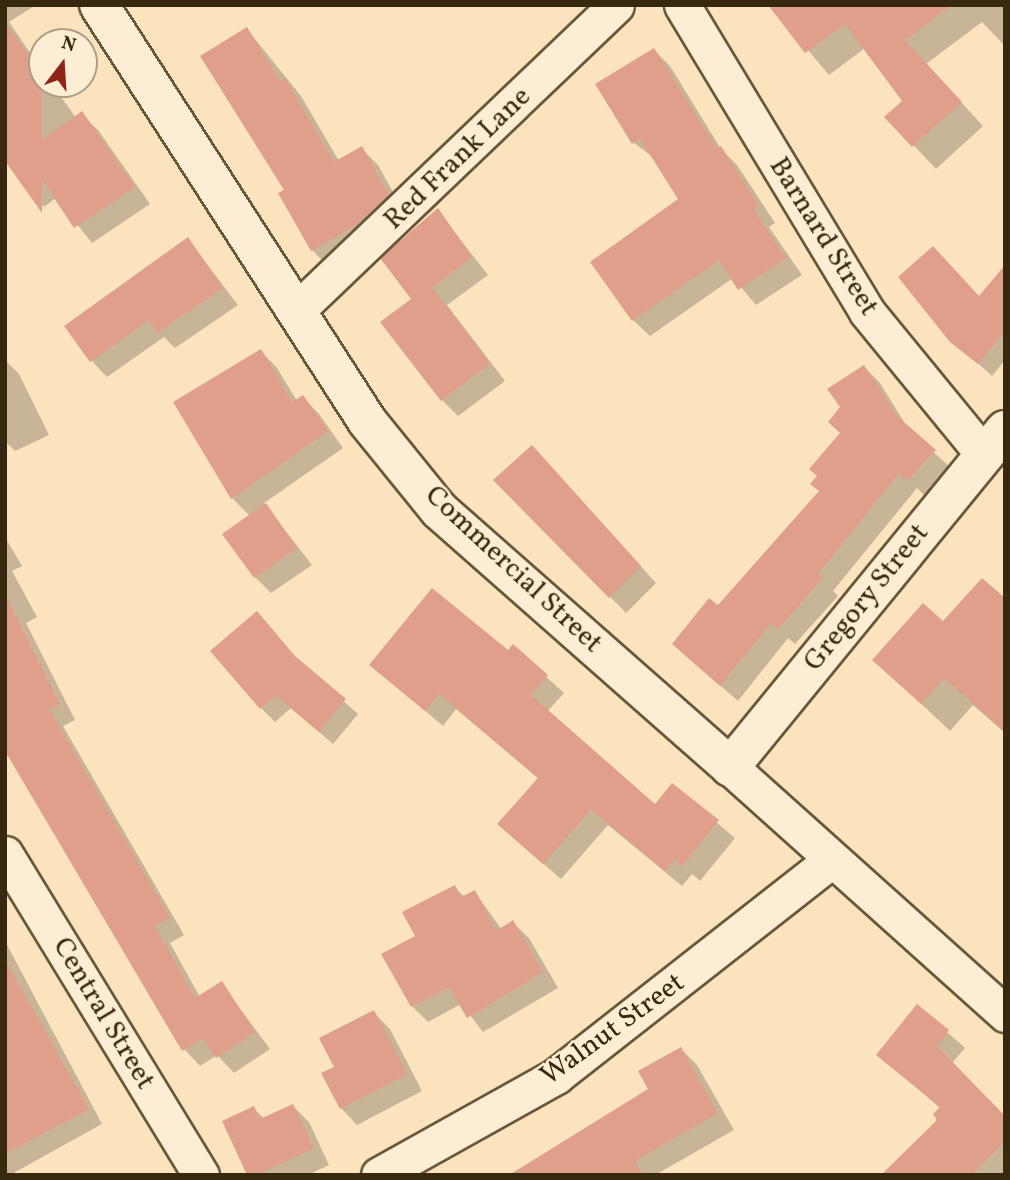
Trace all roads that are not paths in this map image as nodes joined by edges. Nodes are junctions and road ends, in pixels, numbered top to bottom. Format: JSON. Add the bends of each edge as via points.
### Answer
{"nodes":[{"id":1,"x":99,"y":5,"type":"edge"},
{"id":2,"x":616,"y":5,"type":"edge"},
{"id":3,"x":682,"y":5,"type":"edge"},
{"id":4,"x":297,"y":310,"type":"junction"},
{"id":5,"x":994,"y":442,"type":"edge"},
{"id":6,"x":730,"y":767,"type":"junction"},
{"id":7,"x":5,"y":854,"type":"edge"},
{"id":8,"x":830,"y":861,"type":"junction"},
{"id":9,"x":1005,"y":1014,"type":"edge"},
{"id":10,"x":201,"y":1175,"type":"edge"},
{"id":11,"x":379,"y":1175,"type":"edge"}],
"edges":[{"from":1,"to":4,"type":"street","name":"Commercial Street"},
{"from":2,"to":4,"type":"street","name":"Red Frank Lane"},
{"from":3,"to":5,"type":"street","name":"Barnard Street","via":[[867,312]]},
{"from":4,"to":6,"type":"street","name":"Commercial Street","via":[[367,421],[439,510]]},
{"from":5,"to":6,"type":"street","name":"Gregory Street"},
{"from":6,"to":8,"type":"street","name":"Commercial Street"},
{"from":7,"to":10,"type":"street","name":"Central Street"},
{"from":8,"to":9,"type":"street","name":"Commercial Street"},
{"from":8,"to":11,"type":"street","name":"Walnut Street","via":[[556,1076]]}]}
